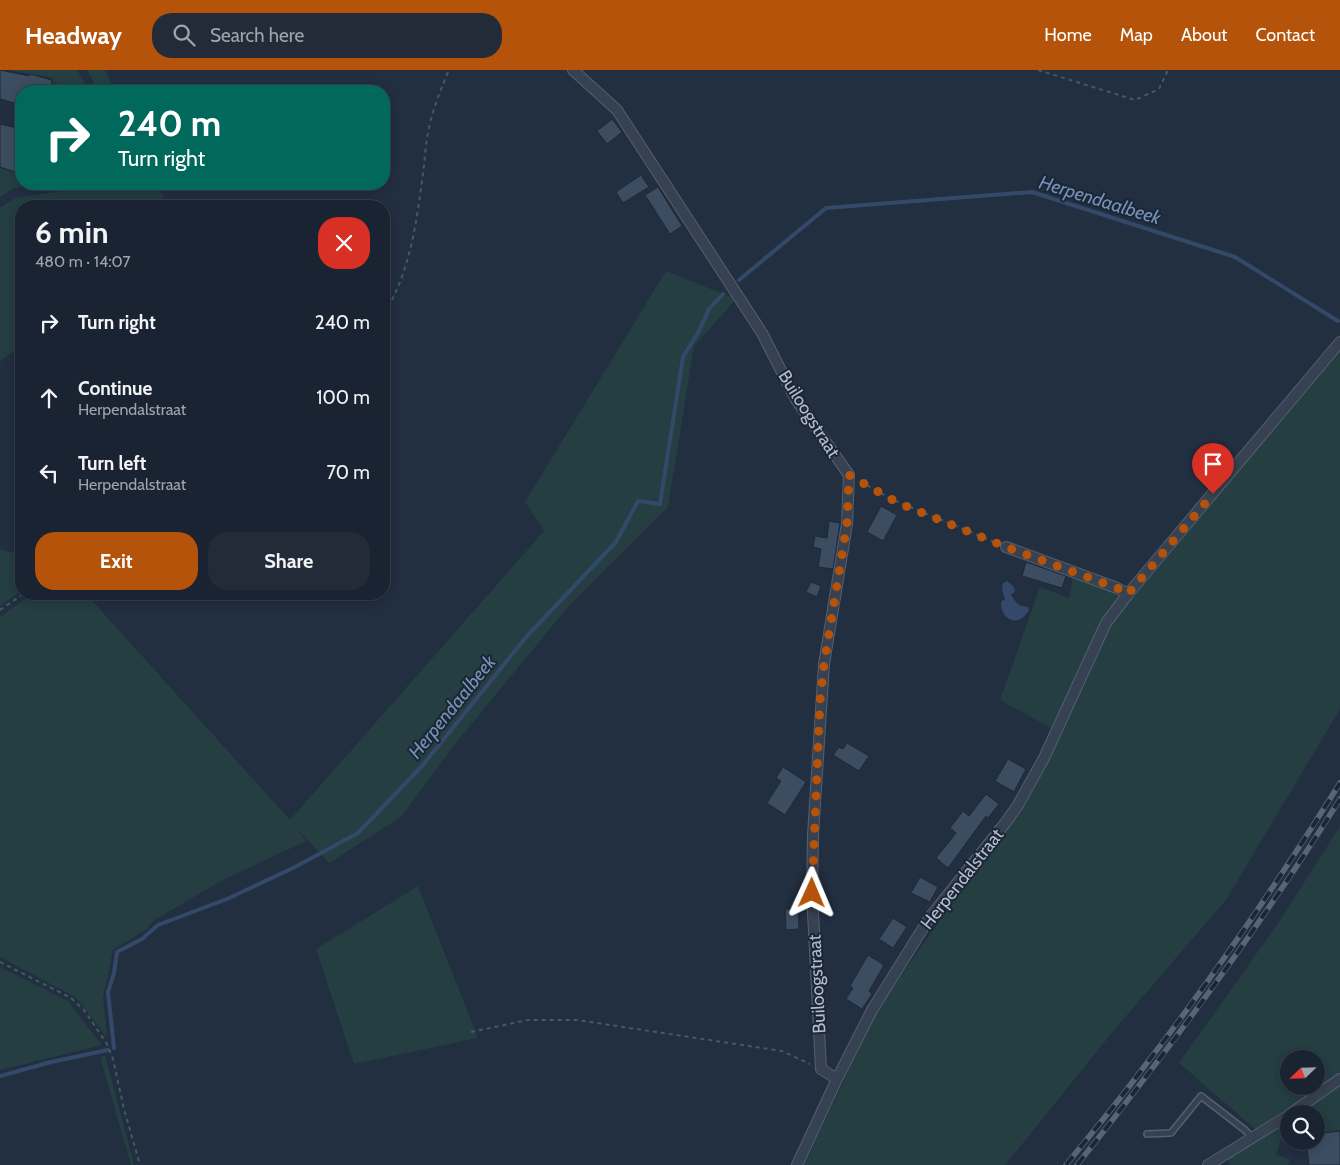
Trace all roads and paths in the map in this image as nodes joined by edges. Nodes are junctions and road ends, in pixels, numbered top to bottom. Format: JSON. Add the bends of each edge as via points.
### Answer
{"nodes":[{"id":1,"x":449,"y":70,"type":"edge"},
{"id":2,"x":573,"y":70,"type":"edge"},
{"id":3,"x":1038,"y":70,"type":"edge"},
{"id":4,"x":1168,"y":70,"type":"edge"},
{"id":5,"x":390,"y":304,"type":"edge"},
{"id":6,"x":1340,"y":342,"type":"edge"},
{"id":7,"x":849,"y":475,"type":"junction"},
{"id":8,"x":1006,"y":547,"type":"joint"},
{"id":9,"x":1128,"y":594,"type":"junction"},
{"id":10,"x":15,"y":600,"type":"edge"},
{"id":11,"x":0,"y":610,"type":"edge"},
{"id":12,"x":0,"y":962,"type":"edge"},
{"id":13,"x":471,"y":1032,"type":"dead end"},
{"id":14,"x":821,"y":1069,"type":"junction"},
{"id":15,"x":837,"y":1079,"type":"junction"},
{"id":16,"x":1340,"y":1079,"type":"edge"},
{"id":17,"x":1302,"y":1105,"type":"edge"},
{"id":18,"x":1280,"y":1120,"type":"edge"},
{"id":19,"x":1147,"y":1134,"type":"dead end"},
{"id":20,"x":1252,"y":1138,"type":"junction"},
{"id":21,"x":140,"y":1165,"type":"edge"},
{"id":22,"x":797,"y":1165,"type":"edge"},
{"id":23,"x":1208,"y":1165,"type":"edge"}],
"edges":[{"from":1,"to":5,"type":"path","via":[[428,128],[410,250]]},
{"from":2,"to":7,"type":"street","name":"Builoogstraat","via":[[617,110],[762,333],[795,398]]},
{"from":3,"to":4,"type":"path","via":[[1135,100],[1159,89]]},
{"from":6,"to":9,"type":"street","name":"Herpendalstraat"},
{"from":7,"to":8,"type":"path","via":[[899,503]]},
{"from":7,"to":14,"type":"street","name":"Builoogstraat","via":[[847,524],[824,664],[813,835],[812,893]]},
{"from":8,"to":9,"type":"street"},
{"from":9,"to":15,"type":"street","name":"Herpendalstraat","via":[[1106,623],[1030,785],[1006,822],[930,917],[872,1010]]},
{"from":10,"to":11,"type":"path"},
{"from":12,"to":21,"type":"path","via":[[71,998],[84,1010],[113,1059]]},
{"from":13,"to":14,"type":"path","via":[[528,1020],[577,1020],[782,1051]]},
{"from":14,"to":15,"type":"street"},
{"from":15,"to":22,"type":"street","name":"Herpendalstraat"},
{"from":16,"to":17,"type":"street"},
{"from":18,"to":20,"type":"street"},
{"from":19,"to":20,"type":"lane","via":[[1171,1133],[1201,1096]]},
{"from":20,"to":23,"type":"street"}]}
